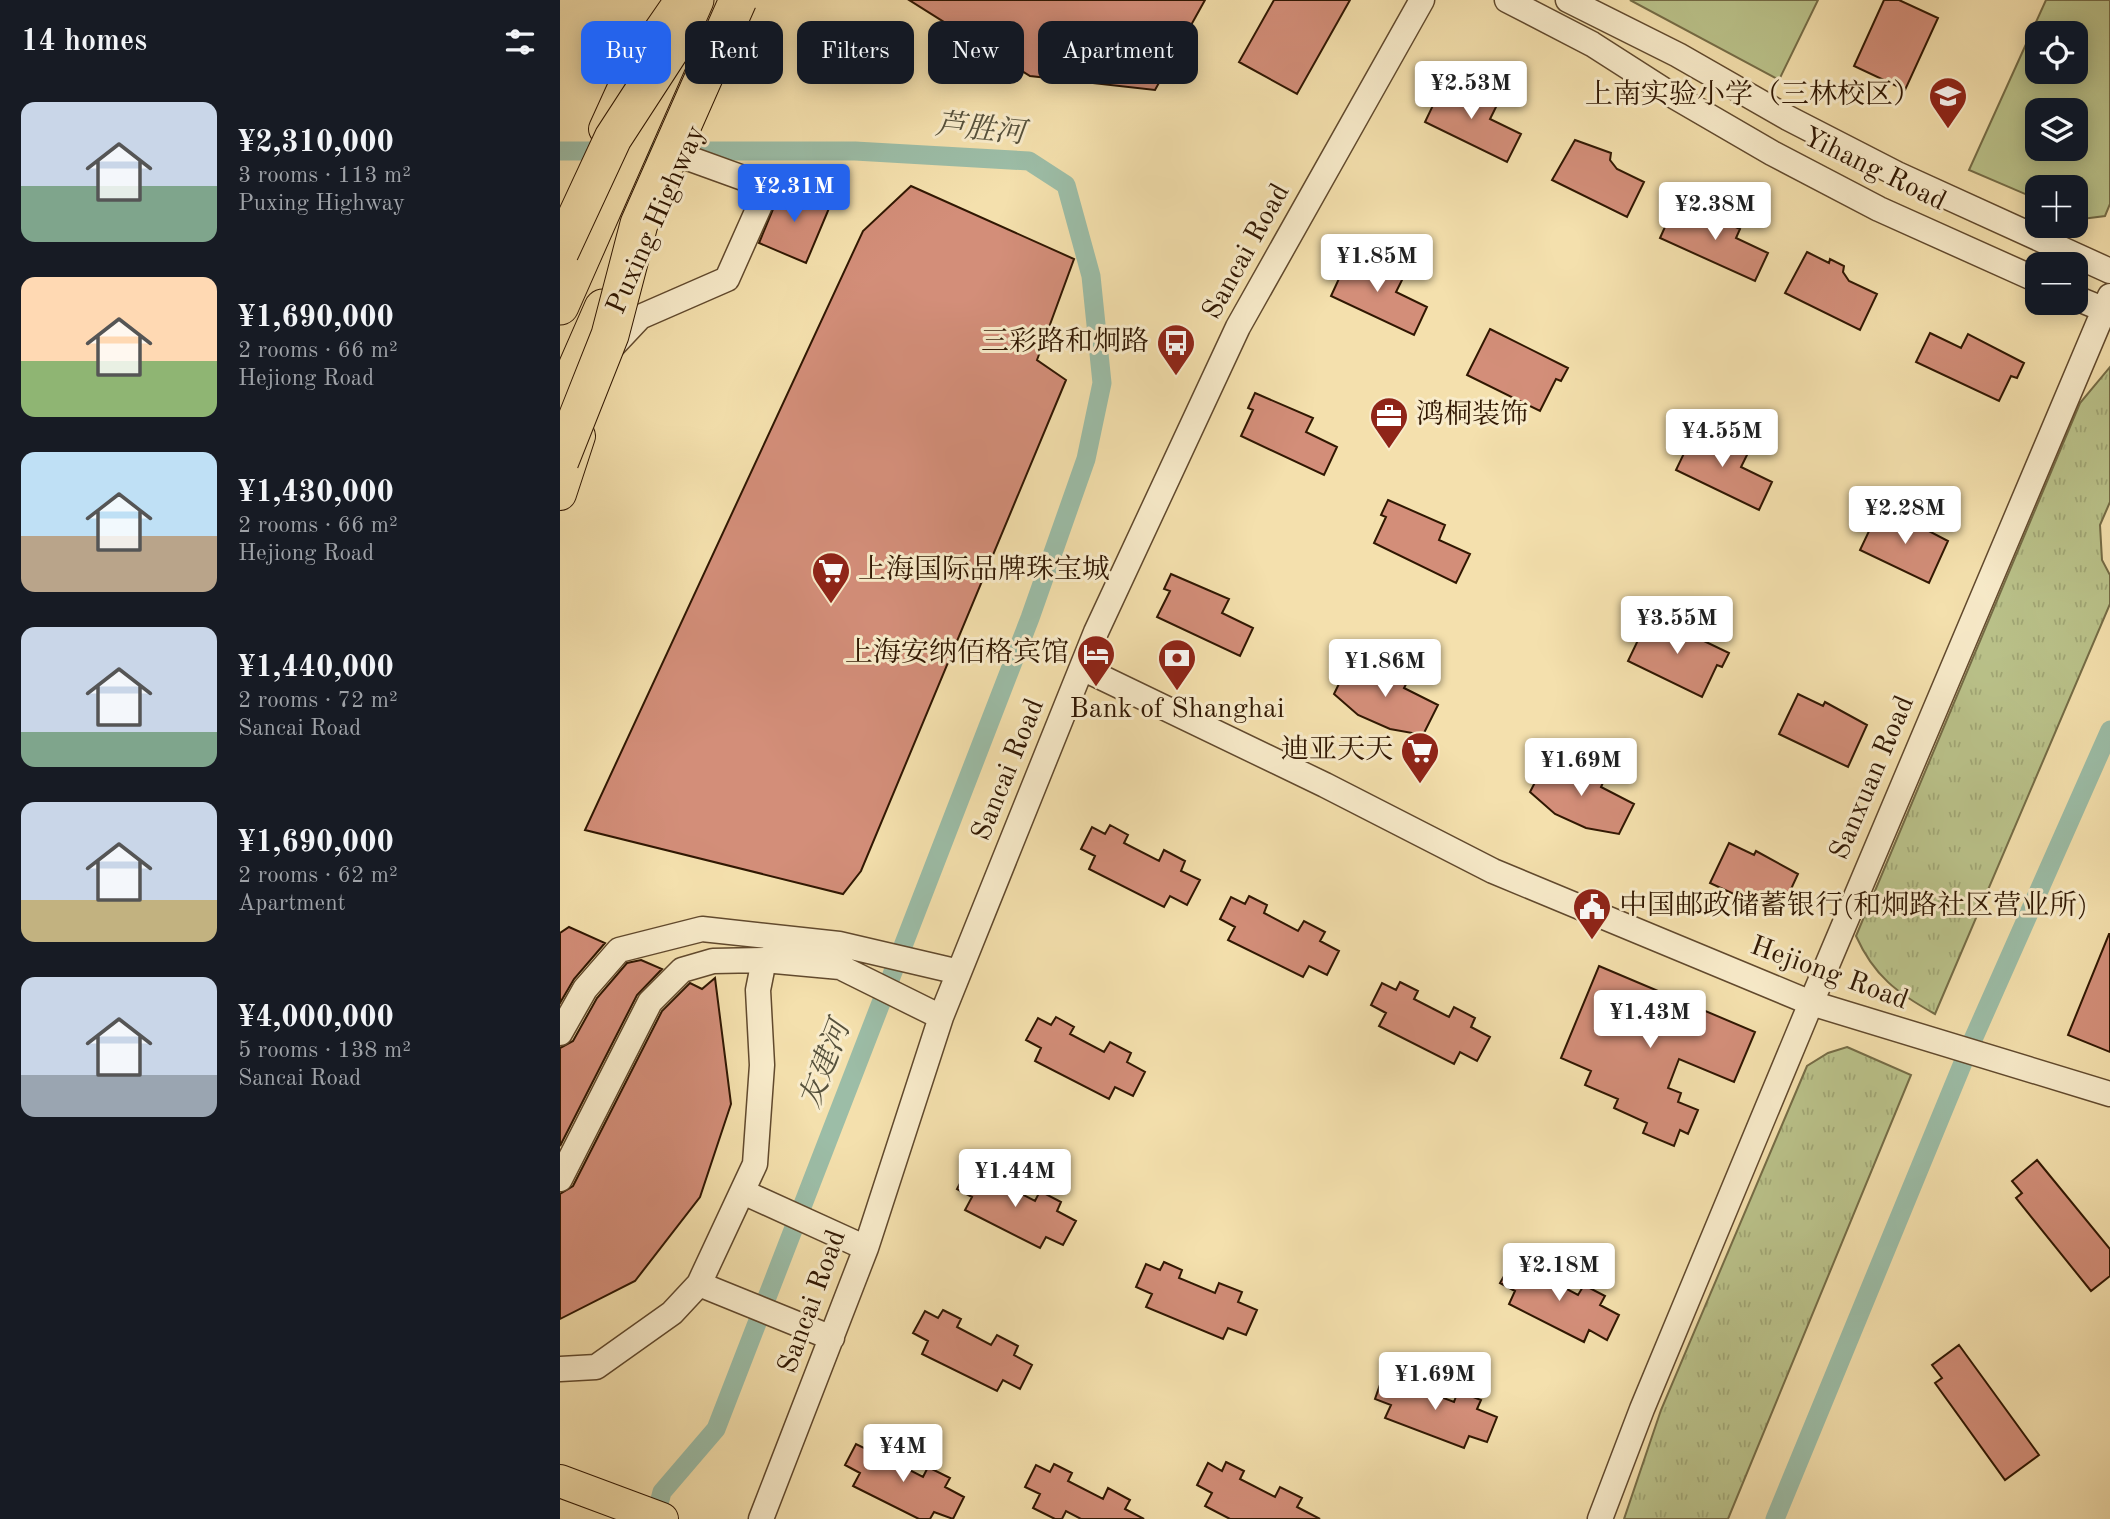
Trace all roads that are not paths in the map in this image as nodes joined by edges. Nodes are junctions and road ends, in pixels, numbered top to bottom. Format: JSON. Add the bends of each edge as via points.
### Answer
{"nodes":[{"id":1,"x":738,"y":0,"type":"edge"},
{"id":2,"x":754,"y":0,"type":"edge"},
{"id":3,"x":1422,"y":0,"type":"edge"},
{"id":4,"x":1507,"y":0,"type":"edge"},
{"id":5,"x":1568,"y":0,"type":"edge"},
{"id":6,"x":683,"y":10,"type":"edge"},
{"id":7,"x":685,"y":157,"type":"junction"},
{"id":8,"x":587,"y":191,"type":"junction"},
{"id":9,"x":639,"y":224,"type":"junction"},
{"id":10,"x":560,"y":229,"type":"edge"},
{"id":11,"x":560,"y":252,"type":"edge"},
{"id":12,"x":2110,"y":271,"type":"edge"},
{"id":13,"x":2025,"y":275,"type":"edge"},
{"id":14,"x":560,"y":276,"type":"edge"},
{"id":15,"x":2088,"y":301,"type":"edge"},
{"id":16,"x":560,"y":306,"type":"edge"},
{"id":17,"x":2108,"y":306,"type":"edge"},
{"id":18,"x":590,"y":372,"type":"junction"},
{"id":19,"x":560,"y":406,"type":"edge"},
{"id":20,"x":560,"y":441,"type":"edge"},
{"id":21,"x":560,"y":461,"type":"edge"},
{"id":22,"x":560,"y":494,"type":"edge"},
{"id":23,"x":1082,"y":668,"type":"junction"},
{"id":24,"x":764,"y":960,"type":"junction"},
{"id":25,"x":959,"y":972,"type":"junction"},
{"id":26,"x":1811,"y":1003,"type":"junction"},
{"id":27,"x":941,"y":1017,"type":"junction"},
{"id":28,"x":560,"y":1033,"type":"edge"},
{"id":29,"x":2110,"y":1094,"type":"edge"},
{"id":30,"x":560,"y":1180,"type":"edge"},
{"id":31,"x":743,"y":1192,"type":"junction"},
{"id":32,"x":866,"y":1248,"type":"junction"},
{"id":33,"x":699,"y":1284,"type":"junction"},
{"id":34,"x":832,"y":1338,"type":"junction"},
{"id":35,"x":560,"y":1369,"type":"edge"},
{"id":36,"x":560,"y":1481,"type":"edge"},
{"id":37,"x":662,"y":1519,"type":"edge"},
{"id":38,"x":761,"y":1519,"type":"edge"},
{"id":39,"x":1600,"y":1519,"type":"edge"}],
"edges":[{"from":1,"to":9,"type":"highway","bridge":true},
{"from":2,"to":7,"type":"main road","name":"Puxing Highway"},
{"from":3,"to":23,"type":"street","name":"Sancai Road","via":[[1238,327],[1127,561]]},
{"from":4,"to":13,"type":"street","name":"Yihang Road","via":[[1592,44],[1784,159],[1879,209]]},
{"from":5,"to":12,"type":"street","name":"Yihang Road","via":[[1897,174]]},
{"from":6,"to":8,"type":"main road","via":[[629,74],[622,111]]},
{"from":6,"to":11,"type":"highway","bridge":true,"via":[[613,138]]},
{"from":6,"to":16,"type":"highway","bridge":true},
{"from":7,"to":18,"type":"main road","name":"Puxing Highway"},
{"from":7,"to":18,"type":"street","via":[[768,187],[727,279],[640,317]]},
{"from":8,"to":10,"type":"main road"},
{"from":8,"to":14,"type":"main road"},
{"from":9,"to":19,"type":"highway","bridge":true},
{"from":9,"to":21,"type":"highway","bridge":true,"via":[[610,335]]},
{"from":15,"to":17,"type":"street"},
{"from":17,"to":26,"type":"street","name":"Sanxuan Road"},
{"from":18,"to":20,"type":"main road","name":"Puxing Highway"},
{"from":18,"to":22,"type":"main road","via":[[582,424]]},
{"from":23,"to":25,"type":"street","name":"Sancai Road"},
{"from":23,"to":26,"type":"street","name":"Hejiong Road","via":[[1493,871]]},
{"from":24,"to":27,"type":"street","via":[[840,967]]},
{"from":24,"to":30,"type":"street","via":[[713,961],[682,970],[650,1002]]},
{"from":24,"to":31,"type":"street","via":[[758,990],[762,1065],[755,1164]]},
{"from":25,"to":27,"type":"street","name":"Sancai Road"},
{"from":25,"to":28,"type":"street","via":[[839,944],[702,929],[619,950],[585,989]]},
{"from":26,"to":29,"type":"street","name":"Hejiong Road"},
{"from":26,"to":39,"type":"street","name":"Sanxuan Road"},
{"from":27,"to":32,"type":"street","name":"Sancai Road"},
{"from":31,"to":32,"type":"street"},
{"from":31,"to":33,"type":"street"},
{"from":32,"to":34,"type":"street","name":"Sancai Road"},
{"from":33,"to":34,"type":"street"},
{"from":33,"to":35,"type":"street","via":[[672,1313],[596,1367]]},
{"from":34,"to":38,"type":"street","name":"Sancai Road"},
{"from":36,"to":37,"type":"main road"}]}
